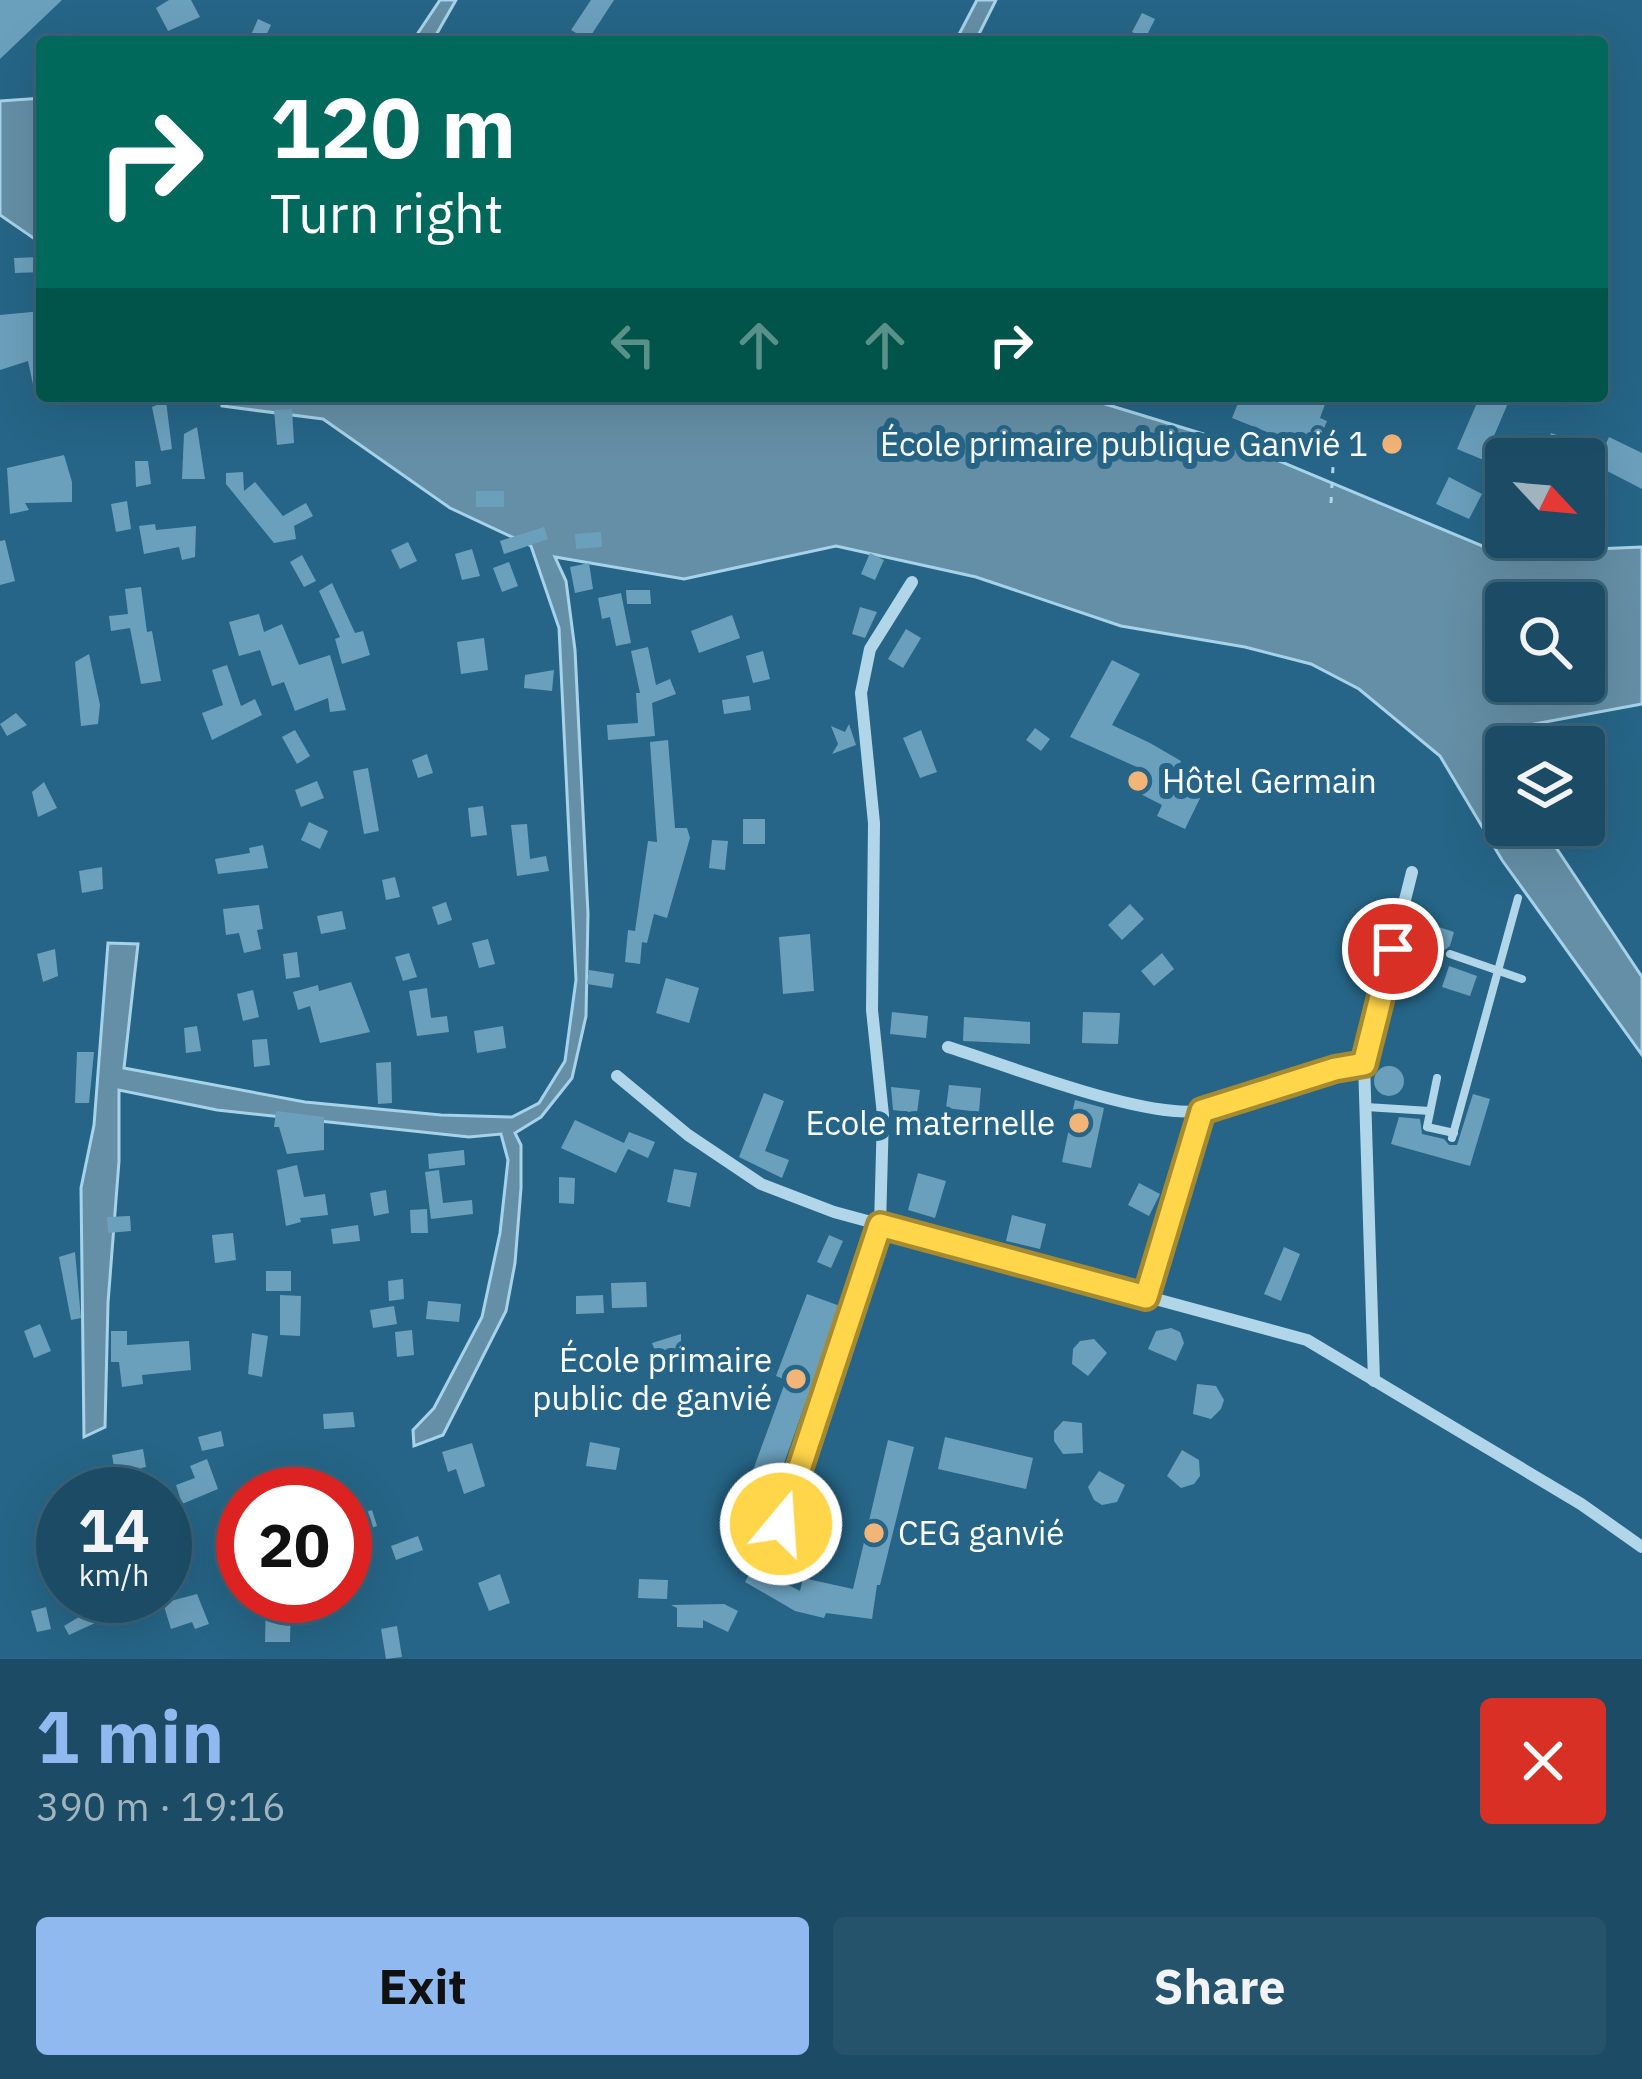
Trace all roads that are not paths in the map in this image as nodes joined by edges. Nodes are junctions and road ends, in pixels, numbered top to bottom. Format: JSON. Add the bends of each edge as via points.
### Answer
{"nodes":[{"id":1,"x":911,"y":582,"type":"dead end"},
{"id":2,"x":1412,"y":872,"type":"dead end"},
{"id":3,"x":1518,"y":898,"type":"dead end"},
{"id":4,"x":1450,"y":954,"type":"dead end"},
{"id":5,"x":1498,"y":970,"type":"junction"},
{"id":6,"x":1522,"y":979,"type":"dead end"},
{"id":7,"x":948,"y":1047,"type":"dead end"},
{"id":8,"x":1364,"y":1064,"type":"junction"},
{"id":9,"x":617,"y":1076,"type":"dead end"},
{"id":10,"x":1437,"y":1078,"type":"dead end"},
{"id":11,"x":1365,"y":1107,"type":"junction"},
{"id":12,"x":1202,"y":1111,"type":"junction"},
{"id":13,"x":1430,"y":1111,"type":"junction"},
{"id":14,"x":880,"y":1225,"type":"junction"},
{"id":15,"x":1146,"y":1297,"type":"junction"},
{"id":16,"x":1374,"y":1381,"type":"junction"},
{"id":17,"x":781,"y":1524,"type":"dead end"},
{"id":18,"x":1642,"y":1547,"type":"edge"}],
"edges":[{"from":1,"to":14,"type":"street","via":[[870,649],[861,693],[874,824]]},
{"from":2,"to":8,"type":"street"},
{"from":3,"to":5,"type":"lane"},
{"from":4,"to":5,"type":"lane"},
{"from":5,"to":6,"type":"lane"},
{"from":5,"to":13,"type":"lane","via":[[1453,1136],[1427,1126]]},
{"from":7,"to":12,"type":"street","via":[[1154,1111]]},
{"from":8,"to":11,"type":"street"},
{"from":8,"to":12,"type":"street"},
{"from":9,"to":14,"type":"street","via":[[761,1184]]},
{"from":10,"to":13,"type":"lane"},
{"from":11,"to":13,"type":"lane"},
{"from":11,"to":16,"type":"street"},
{"from":12,"to":15,"type":"street"},
{"from":14,"to":15,"type":"street"},
{"from":14,"to":17,"type":"lane"},
{"from":15,"to":16,"type":"street","via":[[1307,1340]]},
{"from":16,"to":18,"type":"street"}]}
